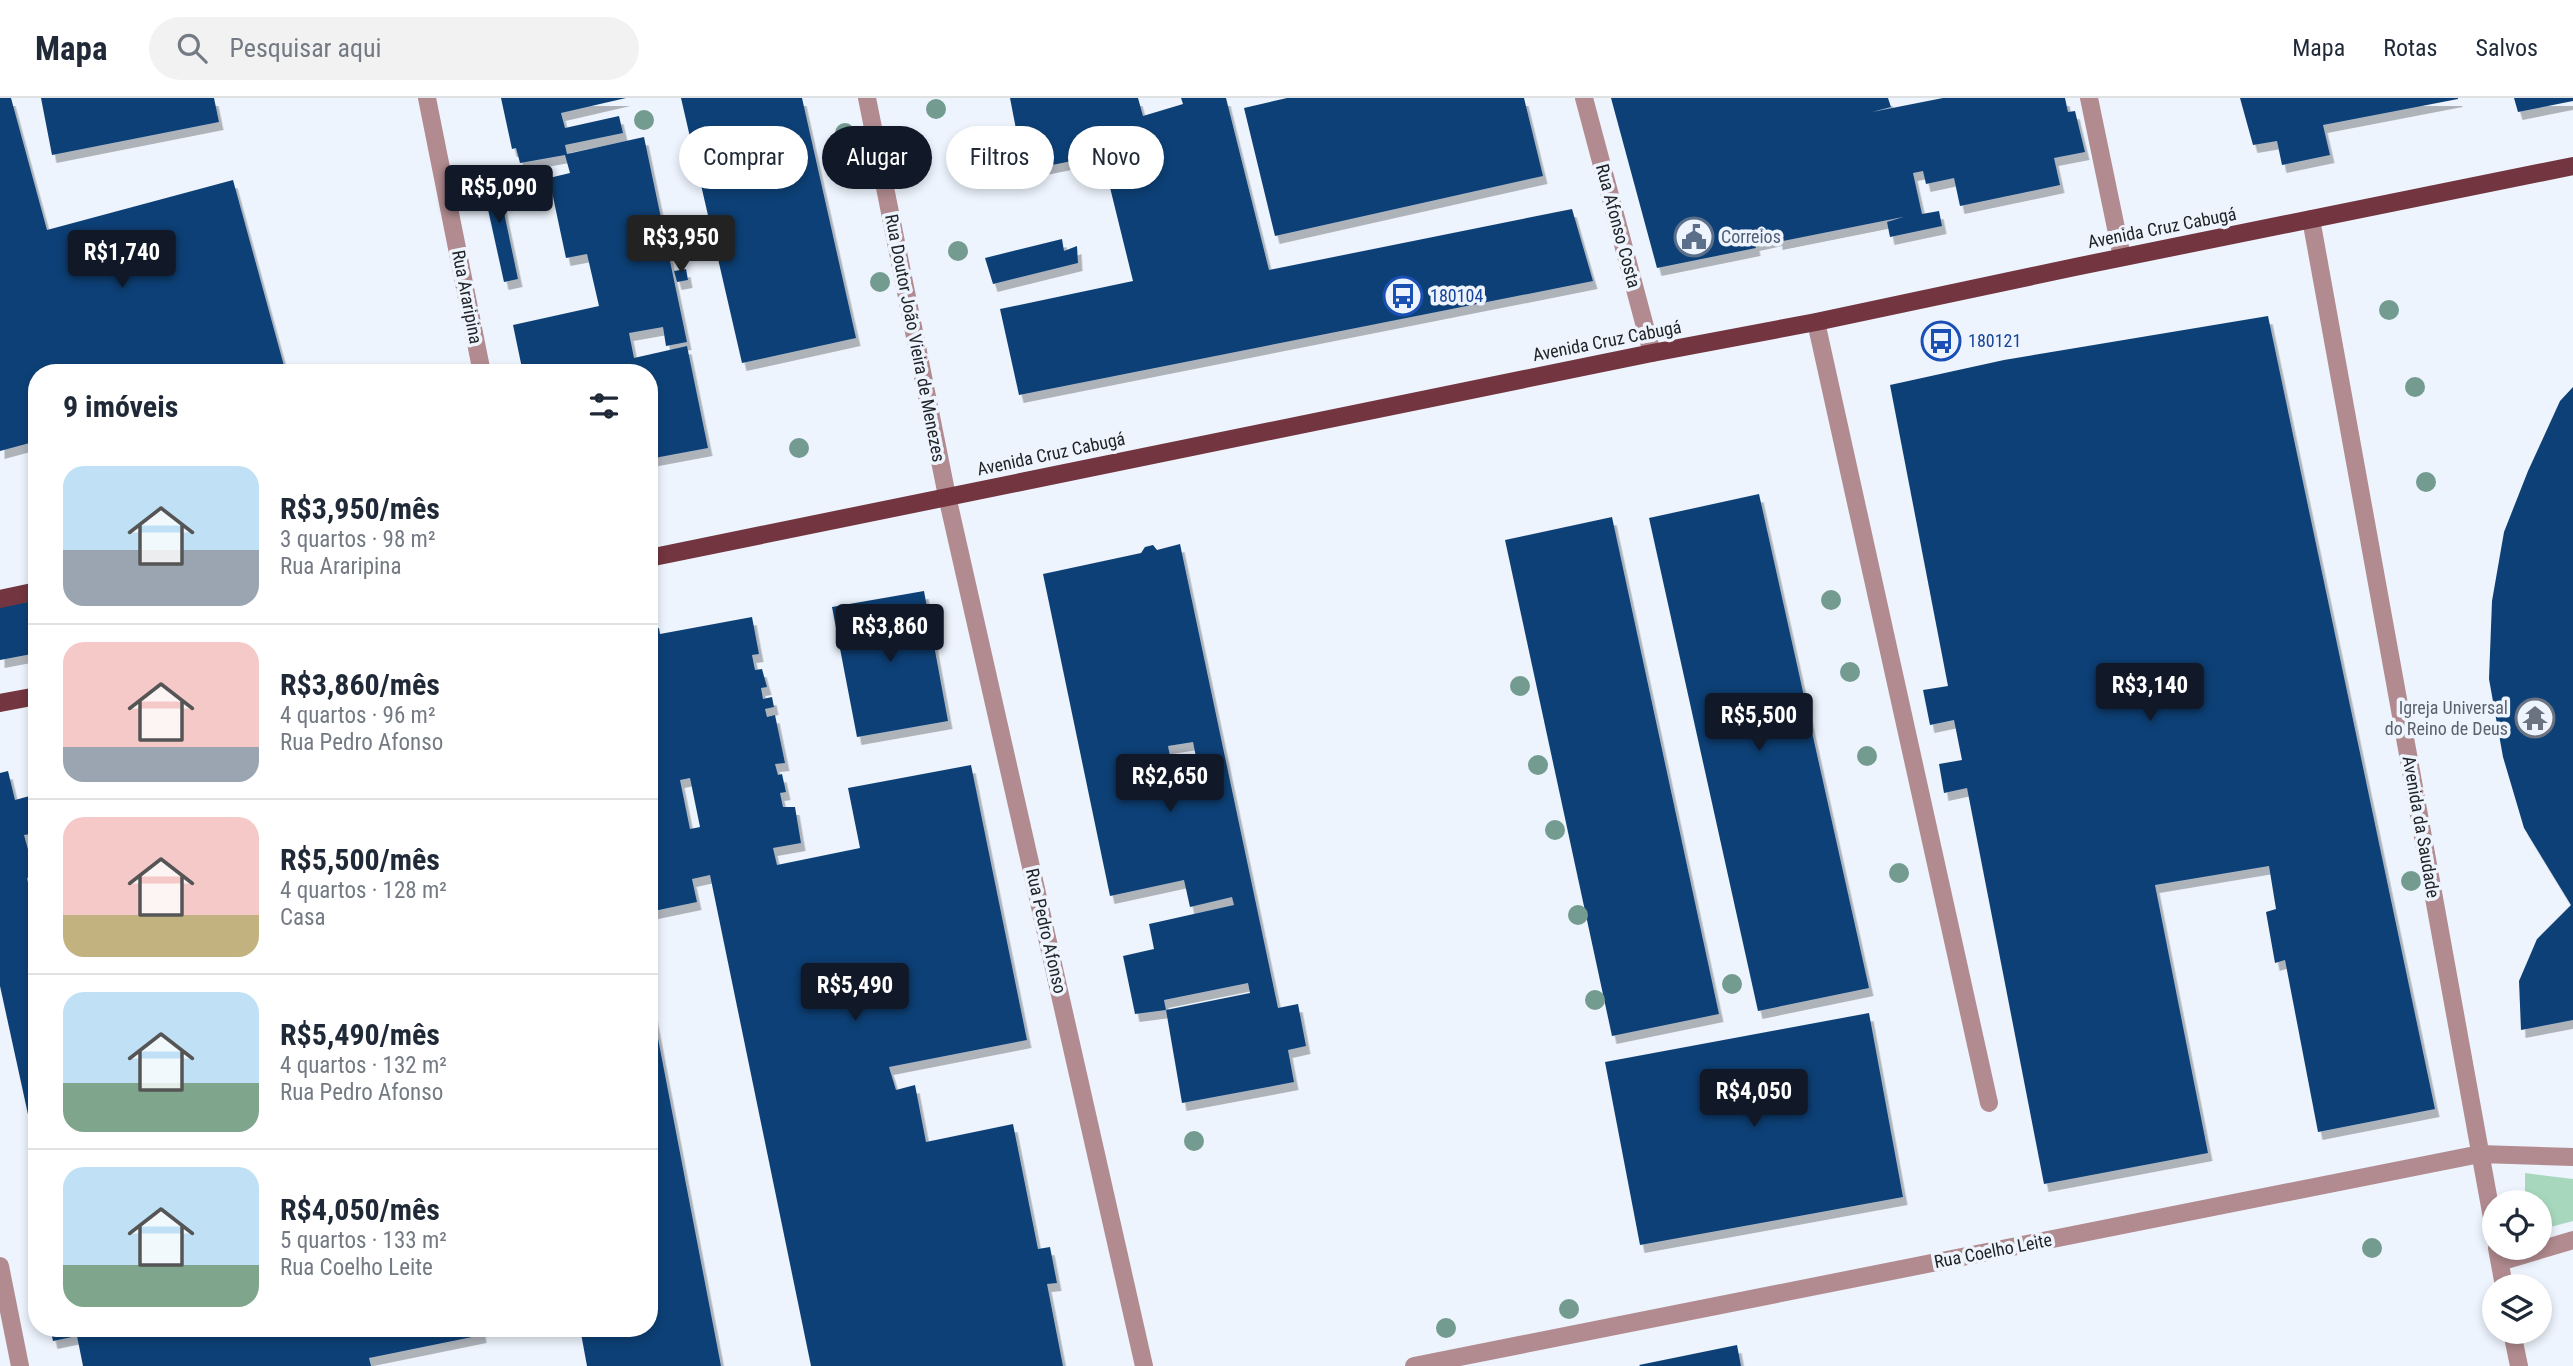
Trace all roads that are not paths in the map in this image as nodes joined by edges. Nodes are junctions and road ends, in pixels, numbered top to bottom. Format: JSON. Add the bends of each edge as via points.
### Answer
{"nodes":[{"id":1,"x":427,"y":98,"type":"edge"},
{"id":2,"x":867,"y":98,"type":"edge"},
{"id":3,"x":1584,"y":98,"type":"edge"},
{"id":4,"x":2089,"y":98,"type":"edge"},
{"id":5,"x":2573,"y":166,"type":"edge"},
{"id":6,"x":2311,"y":219,"type":"junction"},
{"id":7,"x":2122,"y":257,"type":"junction"},
{"id":8,"x":1816,"y":323,"type":"junction"},
{"id":9,"x":1651,"y":353,"type":"junction"},
{"id":10,"x":480,"y":364,"type":"edge"},
{"id":11,"x":947,"y":496,"type":"junction"},
{"id":12,"x":658,"y":556,"type":"edge"},
{"id":13,"x":28,"y":593,"type":"edge"},
{"id":14,"x":0,"y":599,"type":"edge"},
{"id":15,"x":28,"y":698,"type":"edge"},
{"id":16,"x":0,"y":703,"type":"edge"},
{"id":17,"x":1989,"y":1103,"type":"dead end"},
{"id":18,"x":2480,"y":1154,"type":"junction"},
{"id":19,"x":2573,"y":1157,"type":"edge"},
{"id":20,"x":2487,"y":1190,"type":"edge"},
{"id":21,"x":2573,"y":1240,"type":"edge"},
{"id":22,"x":2552,"y":1244,"type":"edge"},
{"id":23,"x":0,"y":1266,"type":"edge"},
{"id":24,"x":2514,"y":1344,"type":"edge"},
{"id":25,"x":20,"y":1366,"type":"edge"},
{"id":26,"x":1144,"y":1366,"type":"edge"},
{"id":27,"x":1414,"y":1366,"type":"edge"},
{"id":28,"x":2519,"y":1366,"type":"edge"}],
"edges":[{"from":1,"to":10,"type":"street","name":"Rua Araripina"},
{"from":2,"to":11,"type":"street","name":"Rua Doutor João Vieira de Menezes"},
{"from":3,"to":9,"type":"street","name":"Rua Afonso Costa"},
{"from":4,"to":7,"type":"street"},
{"from":5,"to":6,"type":"main road","name":"Avenida Cruz Cabugá"},
{"from":6,"to":7,"type":"main road","name":"Avenida Cruz Cabugá"},
{"from":6,"to":18,"type":"street","name":"Avenida da Saudade"},
{"from":7,"to":8,"type":"main road","name":"Avenida Cruz Cabugá"},
{"from":8,"to":9,"type":"main road","name":"Avenida Cruz Cabugá"},
{"from":8,"to":17,"type":"street"},
{"from":9,"to":11,"type":"main road","name":"Avenida Cruz Cabugá"},
{"from":11,"to":12,"type":"main road","name":"Avenida Cruz Cabugá"},
{"from":11,"to":26,"type":"street","name":"Rua Pedro Afonso"},
{"from":13,"to":14,"type":"main road"},
{"from":15,"to":16,"type":"main road"},
{"from":18,"to":19,"type":"street","name":"Rua Coelho Leite"},
{"from":18,"to":20,"type":"street","name":"Avenida da Saudade"},
{"from":18,"to":27,"type":"street","name":"Rua Coelho Leite"},
{"from":21,"to":22,"type":"street"},
{"from":23,"to":25,"type":"street"},
{"from":24,"to":28,"type":"street"}]}
